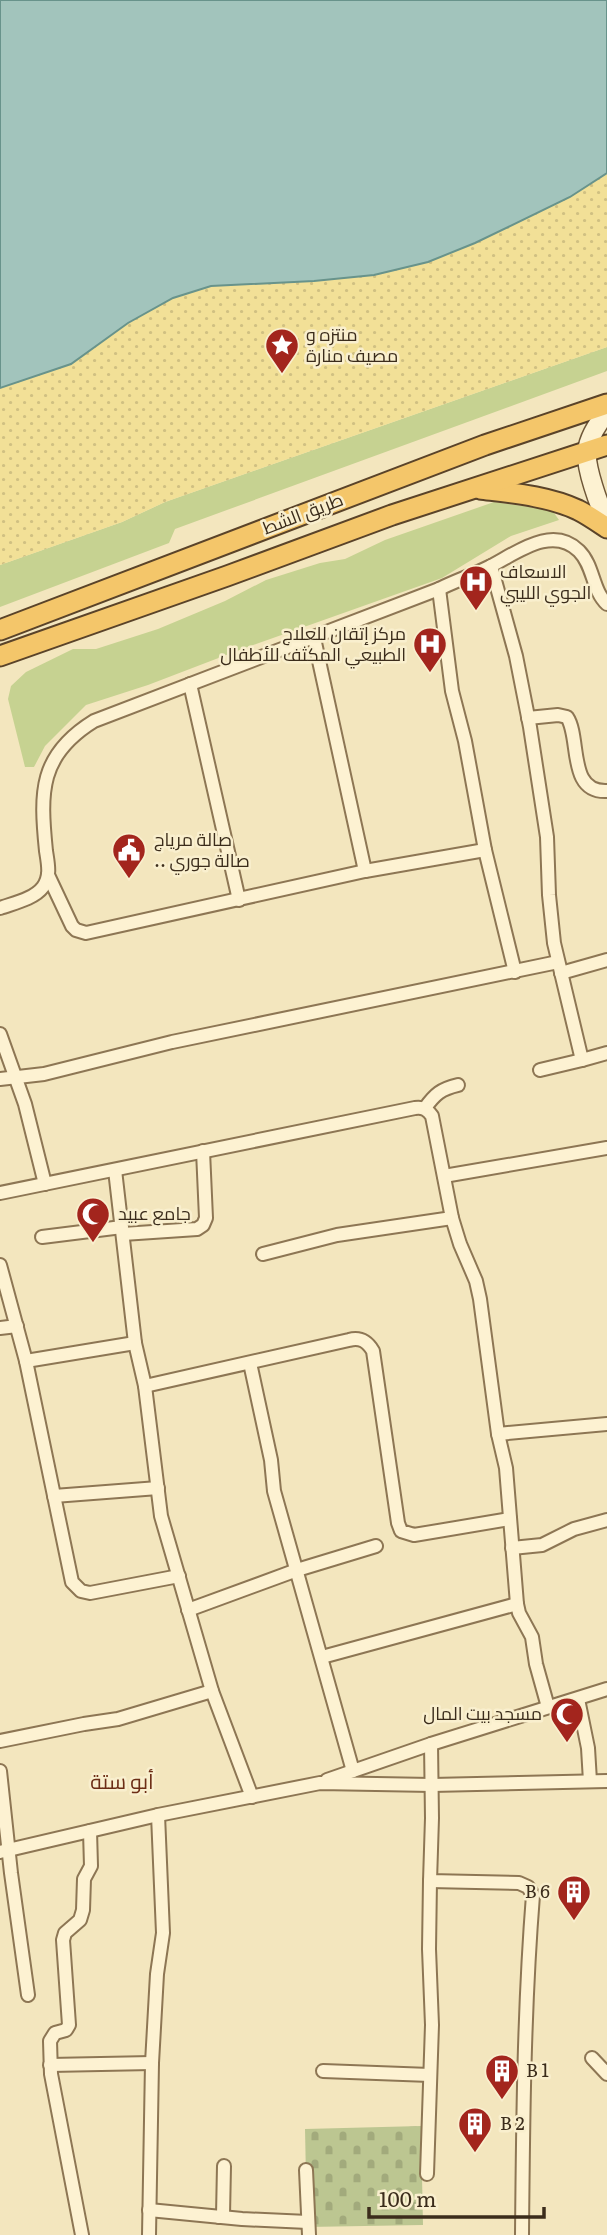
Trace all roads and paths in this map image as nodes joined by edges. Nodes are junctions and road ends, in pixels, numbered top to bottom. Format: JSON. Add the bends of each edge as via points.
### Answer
{"nodes":[{"id":1,"x":607,"y":404,"type":"edge"},
{"id":2,"x":607,"y":412,"type":"edge"},
{"id":3,"x":561,"y":419,"type":"junction"},
{"id":4,"x":601,"y":431,"type":"edge"},
{"id":5,"x":607,"y":445,"type":"edge"},
{"id":6,"x":587,"y":452,"type":"junction"},
{"id":7,"x":472,"y":488,"type":"junction"},
{"id":8,"x":607,"y":520,"type":"edge"},
{"id":9,"x":607,"y":528,"type":"edge"},
{"id":10,"x":491,"y":566,"type":"junction"},
{"id":11,"x":439,"y":589,"type":"junction"},
{"id":12,"x":607,"y":604,"type":"edge"},
{"id":13,"x":0,"y":629,"type":"edge"},
{"id":14,"x":314,"y":638,"type":"junction"},
{"id":15,"x":0,"y":656,"type":"edge"},
{"id":16,"x":190,"y":684,"type":"junction"},
{"id":17,"x":528,"y":718,"type":"junction"},
{"id":18,"x":607,"y":791,"type":"edge"},
{"id":19,"x":485,"y":850,"type":"junction"},
{"id":20,"x":365,"y":872,"type":"junction"},
{"id":21,"x":48,"y":875,"type":"junction"},
{"id":22,"x":239,"y":900,"type":"junction"},
{"id":23,"x":0,"y":908,"type":"edge"},
{"id":24,"x":607,"y":960,"type":"edge"},
{"id":25,"x":559,"y":967,"type":"junction"},
{"id":26,"x":515,"y":972,"type":"junction"},
{"id":27,"x":0,"y":1034,"type":"edge"},
{"id":28,"x":607,"y":1053,"type":"edge"},
{"id":29,"x":582,"y":1060,"type":"junction"},
{"id":30,"x":540,"y":1070,"type":"dead end"},
{"id":31,"x":16,"y":1077,"type":"junction"},
{"id":32,"x":0,"y":1079,"type":"edge"},
{"id":33,"x":458,"y":1085,"type":"dead end"},
{"id":34,"x":425,"y":1108,"type":"junction"},
{"id":35,"x":607,"y":1148,"type":"edge"},
{"id":36,"x":203,"y":1152,"type":"junction"},
{"id":37,"x":115,"y":1170,"type":"junction"},
{"id":38,"x":444,"y":1175,"type":"junction"},
{"id":39,"x":45,"y":1184,"type":"junction"},
{"id":40,"x":0,"y":1193,"type":"edge"},
{"id":41,"x":452,"y":1219,"type":"junction"},
{"id":42,"x":122,"y":1230,"type":"junction"},
{"id":43,"x":42,"y":1237,"type":"dead end"},
{"id":44,"x":263,"y":1254,"type":"dead end"},
{"id":45,"x":0,"y":1265,"type":"edge"},
{"id":46,"x":17,"y":1326,"type":"junction"},
{"id":47,"x":0,"y":1328,"type":"edge"},
{"id":48,"x":135,"y":1343,"type":"junction"},
{"id":49,"x":26,"y":1361,"type":"junction"},
{"id":50,"x":250,"y":1363,"type":"junction"},
{"id":51,"x":145,"y":1386,"type":"junction"},
{"id":52,"x":607,"y":1424,"type":"edge"},
{"id":53,"x":498,"y":1434,"type":"junction"},
{"id":54,"x":158,"y":1488,"type":"junction"},
{"id":55,"x":54,"y":1496,"type":"junction"},
{"id":56,"x":510,"y":1519,"type":"junction"},
{"id":57,"x":607,"y":1520,"type":"edge"},
{"id":58,"x":376,"y":1546,"type":"dead end"},
{"id":59,"x":512,"y":1548,"type":"junction"},
{"id":60,"x":297,"y":1570,"type":"junction"},
{"id":61,"x":179,"y":1576,"type":"junction"},
{"id":62,"x":517,"y":1604,"type":"junction"},
{"id":63,"x":188,"y":1610,"type":"junction"},
{"id":64,"x":322,"y":1657,"type":"junction"},
{"id":65,"x":607,"y":1689,"type":"edge"},
{"id":66,"x":212,"y":1691,"type":"junction"},
{"id":67,"x":578,"y":1699,"type":"junction"},
{"id":68,"x":548,"y":1707,"type":"junction"},
{"id":69,"x":0,"y":1741,"type":"edge"},
{"id":70,"x":431,"y":1744,"type":"junction"},
{"id":71,"x":0,"y":1771,"type":"edge"},
{"id":72,"x":353,"y":1771,"type":"junction"},
{"id":73,"x":590,"y":1781,"type":"junction"},
{"id":74,"x":607,"y":1781,"type":"edge"},
{"id":75,"x":320,"y":1783,"type":"junction"},
{"id":76,"x":432,"y":1785,"type":"junction"},
{"id":77,"x":252,"y":1797,"type":"junction"},
{"id":78,"x":158,"y":1815,"type":"junction"},
{"id":79,"x":90,"y":1831,"type":"junction"},
{"id":80,"x":5,"y":1851,"type":"edge"},
{"id":81,"x":430,"y":1881,"type":"junction"},
{"id":82,"x":28,"y":1995,"type":"dead end"},
{"id":83,"x":592,"y":2058,"type":"dead end"},
{"id":84,"x":152,"y":2063,"type":"junction"},
{"id":85,"x":50,"y":2065,"type":"junction"},
{"id":86,"x":323,"y":2071,"type":"dead end"},
{"id":87,"x":607,"y":2074,"type":"edge"},
{"id":88,"x":429,"y":2075,"type":"junction"},
{"id":89,"x":224,"y":2166,"type":"dead end"},
{"id":90,"x":306,"y":2170,"type":"dead end"},
{"id":91,"x":427,"y":2174,"type":"dead end"},
{"id":92,"x":149,"y":2210,"type":"junction"},
{"id":93,"x":219,"y":2217,"type":"junction"},
{"id":94,"x":308,"y":2228,"type":"edge"},
{"id":95,"x":82,"y":2235,"type":"edge"},
{"id":96,"x":149,"y":2235,"type":"edge"},
{"id":97,"x":522,"y":2235,"type":"edge"}],
"edges":[{"from":1,"to":3,"type":"highway","name":"طريق الشط"},
{"from":2,"to":4,"type":"main road"},
{"from":3,"to":4,"type":"main road"},
{"from":3,"to":13,"type":"highway","name":"طريق الشط"},
{"from":4,"to":6,"type":"main road"},
{"from":5,"to":6,"type":"highway","name":"طريق الشط"},
{"from":6,"to":7,"type":"highway","name":"طريق الشط"},
{"from":6,"to":8,"type":"main road"},
{"from":7,"to":9,"type":"highway","via":[[568,506]]},
{"from":7,"to":15,"type":"highway","name":"طريق الشط"},
{"from":10,"to":11,"type":"street"},
{"from":10,"to":12,"type":"street","via":[[527,546],[561,541],[585,558]]},
{"from":10,"to":17,"type":"street"},
{"from":11,"to":14,"type":"street"},
{"from":11,"to":19,"type":"street","via":[[452,691]]},
{"from":14,"to":16,"type":"street"},
{"from":14,"to":20,"type":"street"},
{"from":16,"to":21,"type":"street","via":[[94,721],[61,749],[43,796]]},
{"from":16,"to":22,"type":"street"},
{"from":17,"to":18,"type":"street","via":[[566,717],[583,779],[593,789]]},
{"from":17,"to":25,"type":"street","via":[[547,837],[548,895]]},
{"from":19,"to":20,"type":"street"},
{"from":19,"to":26,"type":"street"},
{"from":20,"to":22,"type":"street"},
{"from":21,"to":22,"type":"street","via":[[69,922],[81,932]]},
{"from":21,"to":23,"type":"street","via":[[34,895]]},
{"from":24,"to":25,"type":"street"},
{"from":25,"to":26,"type":"street"},
{"from":25,"to":29,"type":"street"},
{"from":26,"to":31,"type":"street"},
{"from":27,"to":31,"type":"street"},
{"from":28,"to":29,"type":"street"},
{"from":29,"to":30,"type":"street"},
{"from":31,"to":32,"type":"street"},
{"from":31,"to":39,"type":"street"},
{"from":33,"to":34,"type":"street","via":[[441,1089]]},
{"from":34,"to":36,"type":"street"},
{"from":34,"to":38,"type":"street","via":[[432,1116]]},
{"from":35,"to":38,"type":"street"},
{"from":36,"to":37,"type":"street"},
{"from":36,"to":42,"type":"street","via":[[203,1225],[197,1229]]},
{"from":37,"to":39,"type":"street"},
{"from":37,"to":42,"type":"street"},
{"from":38,"to":41,"type":"street"},
{"from":39,"to":40,"type":"street"},
{"from":41,"to":44,"type":"street","via":[[337,1235]]},
{"from":41,"to":53,"type":"street","via":[[478,1290]]},
{"from":42,"to":43,"type":"street"},
{"from":42,"to":48,"type":"street"},
{"from":45,"to":46,"type":"street"},
{"from":46,"to":47,"type":"street"},
{"from":46,"to":49,"type":"street"},
{"from":48,"to":49,"type":"street"},
{"from":48,"to":51,"type":"street"},
{"from":49,"to":55,"type":"street"},
{"from":50,"to":51,"type":"street"},
{"from":50,"to":56,"type":"street","via":[[360,1339],[373,1351],[401,1531],[414,1535]]},
{"from":50,"to":60,"type":"street","via":[[274,1491]]},
{"from":51,"to":54,"type":"street"},
{"from":52,"to":53,"type":"street"},
{"from":53,"to":56,"type":"street"},
{"from":54,"to":55,"type":"street"},
{"from":54,"to":61,"type":"street","via":[[161,1516]]},
{"from":55,"to":61,"type":"street","via":[[72,1582],[81,1591],[94,1593]]},
{"from":56,"to":59,"type":"street"},
{"from":57,"to":59,"type":"street","via":[[542,1545]]},
{"from":58,"to":60,"type":"street"},
{"from":59,"to":62,"type":"street"},
{"from":60,"to":63,"type":"street"},
{"from":60,"to":64,"type":"street"},
{"from":61,"to":63,"type":"street"},
{"from":62,"to":64,"type":"street"},
{"from":62,"to":68,"type":"street","via":[[532,1637]]},
{"from":63,"to":66,"type":"street"},
{"from":64,"to":72,"type":"street"},
{"from":65,"to":67,"type":"street"},
{"from":66,"to":69,"type":"street","via":[[118,1719]]},
{"from":66,"to":77,"type":"street"},
{"from":67,"to":68,"type":"street"},
{"from":67,"to":73,"type":"street"},
{"from":68,"to":70,"type":"street"},
{"from":70,"to":72,"type":"street"},
{"from":70,"to":76,"type":"street"},
{"from":71,"to":80,"type":"street"},
{"from":72,"to":75,"type":"street"},
{"from":73,"to":74,"type":"street"},
{"from":73,"to":76,"type":"street"},
{"from":75,"to":76,"type":"street"},
{"from":75,"to":77,"type":"street"},
{"from":76,"to":81,"type":"street"},
{"from":77,"to":78,"type":"street"},
{"from":78,"to":79,"type":"street"},
{"from":78,"to":84,"type":"street","via":[[163,1933]]},
{"from":79,"to":80,"type":"street"},
{"from":79,"to":85,"type":"street","via":[[91,1866],[84,1879],[83,1910],[63,1940],[69,2025],[50,2041]]},
{"from":80,"to":82,"type":"street"},
{"from":81,"to":88,"type":"street"},
{"from":81,"to":97,"type":"street","via":[[519,1883],[533,1895]]},
{"from":83,"to":87,"type":"street"},
{"from":84,"to":85,"type":"street"},
{"from":84,"to":92,"type":"street"},
{"from":85,"to":95,"type":"street"},
{"from":86,"to":88,"type":"street"},
{"from":88,"to":91,"type":"street"},
{"from":89,"to":93,"type":"street","via":[[223,2215]]},
{"from":90,"to":94,"type":"street"},
{"from":92,"to":93,"type":"street"},
{"from":92,"to":96,"type":"street"},
{"from":93,"to":94,"type":"street"}]}
